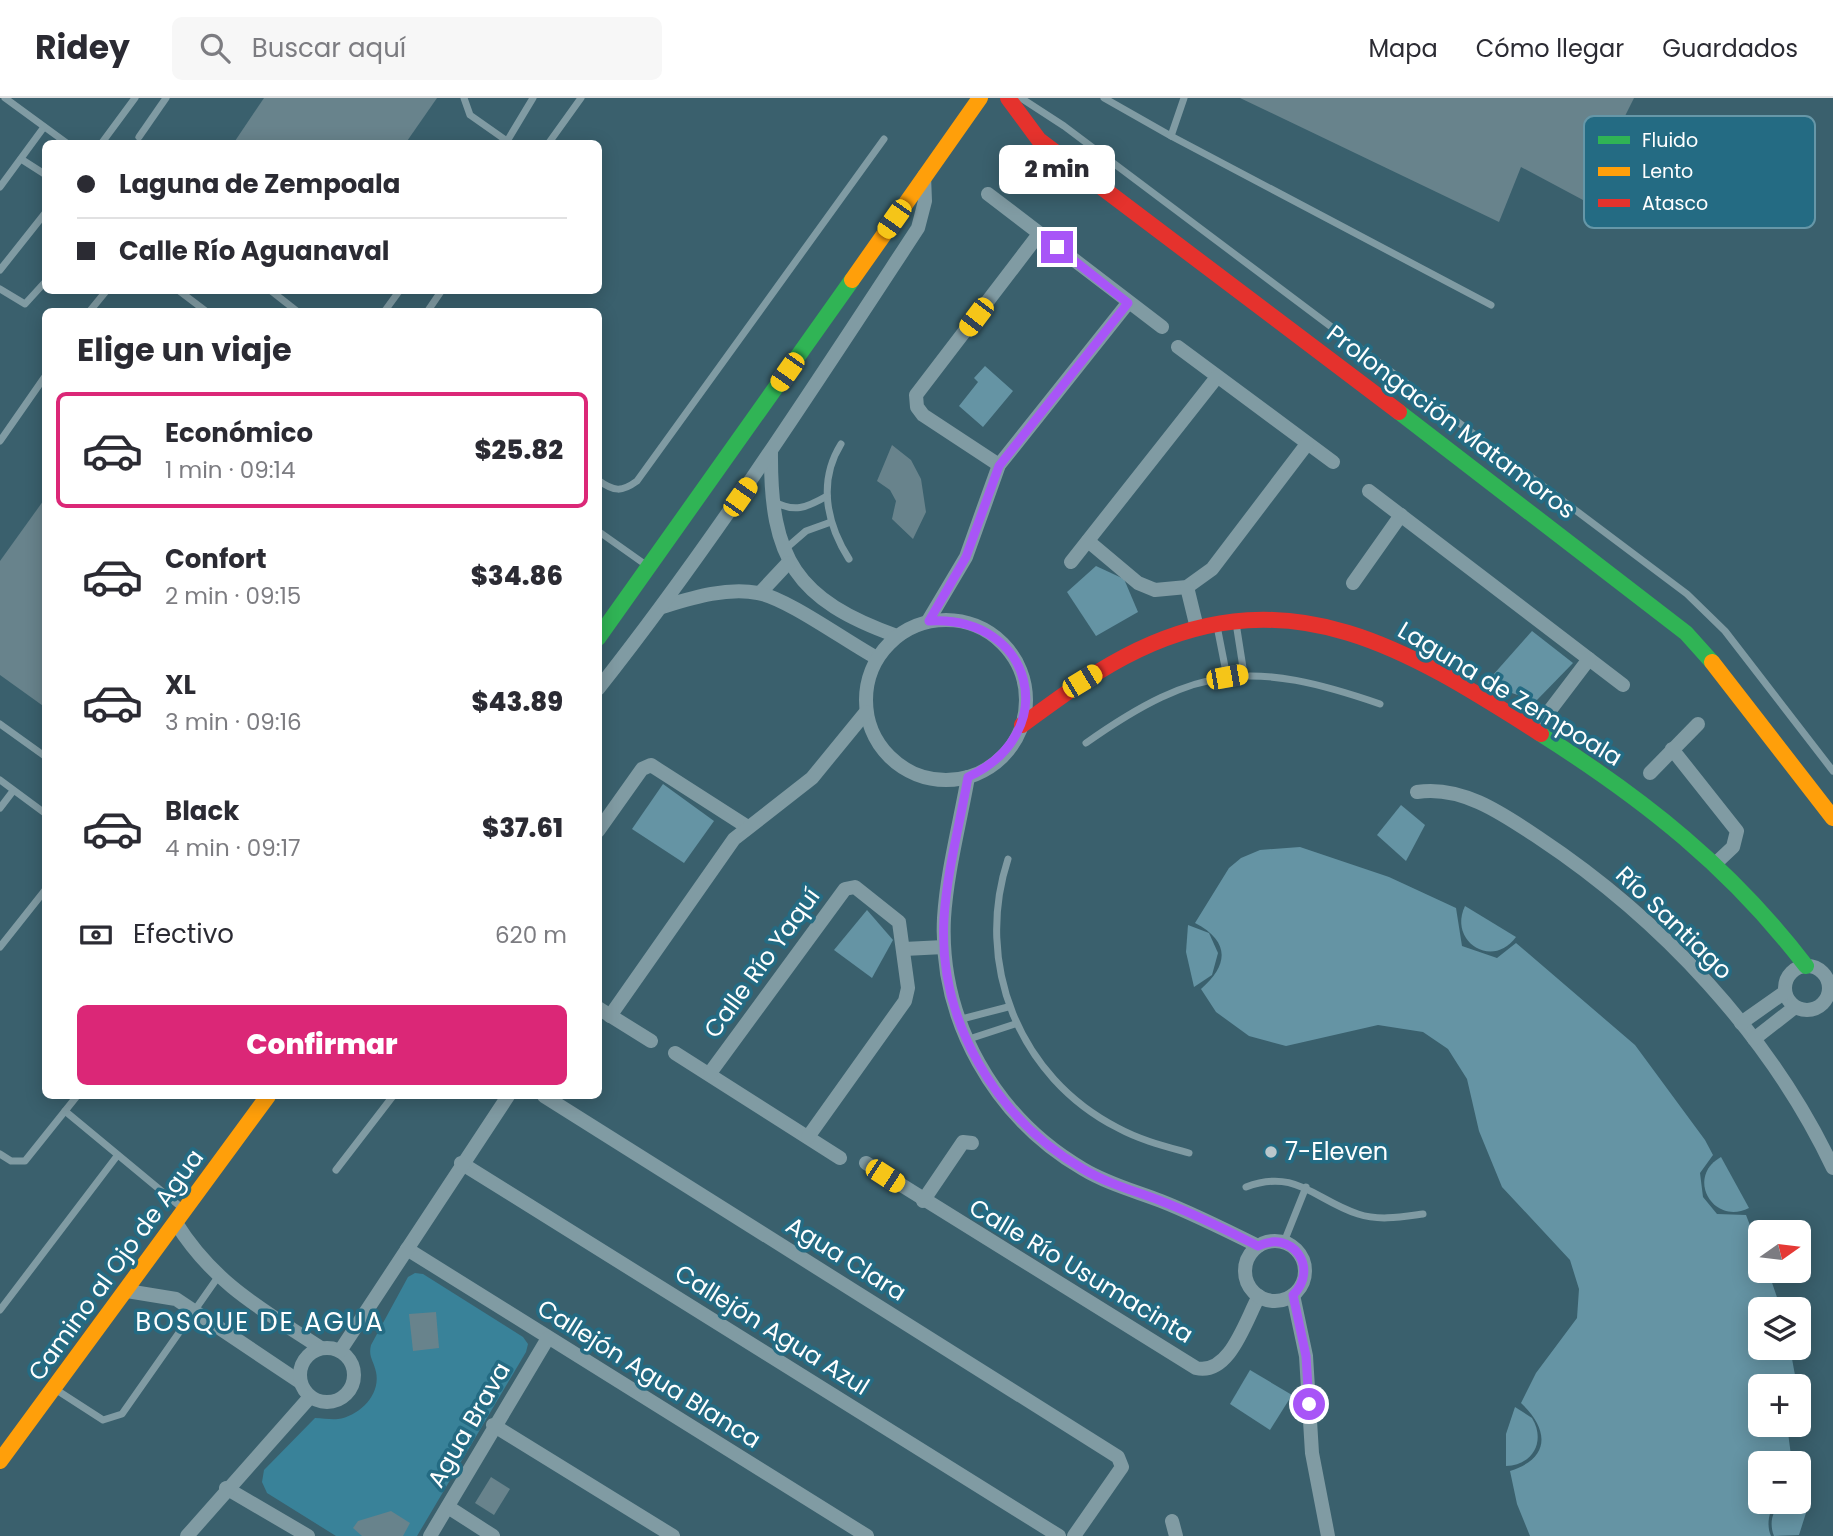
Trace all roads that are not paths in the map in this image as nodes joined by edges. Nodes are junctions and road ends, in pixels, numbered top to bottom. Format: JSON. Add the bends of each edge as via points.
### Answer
{"nodes":[{"id":1,"x":5,"y":98,"type":"edge"},
{"id":2,"x":135,"y":98,"type":"edge"},
{"id":3,"x":166,"y":98,"type":"edge"},
{"id":4,"x":464,"y":98,"type":"edge"},
{"id":5,"x":533,"y":98,"type":"edge"},
{"id":6,"x":581,"y":98,"type":"edge"},
{"id":7,"x":980,"y":98,"type":"edge"},
{"id":8,"x":1008,"y":98,"type":"edge"},
{"id":9,"x":1021,"y":98,"type":"edge"},
{"id":10,"x":1104,"y":98,"type":"edge"},
{"id":11,"x":1184,"y":98,"type":"edge"},
{"id":12,"x":44,"y":127,"type":"junction"},
{"id":13,"x":1171,"y":136,"type":"junction"},
{"id":14,"x":139,"y":138,"type":"dead end"},
{"id":15,"x":884,"y":139,"type":"dead end"},
{"id":16,"x":62,"y":140,"type":"edge"},
{"id":17,"x":104,"y":140,"type":"edge"},
{"id":18,"x":503,"y":140,"type":"edge"},
{"id":19,"x":507,"y":140,"type":"edge"},
{"id":20,"x":551,"y":140,"type":"edge"},
{"id":21,"x":21,"y":159,"type":"junction"},
{"id":22,"x":42,"y":172,"type":"edge"},
{"id":23,"x":924,"y":176,"type":"junction"},
{"id":24,"x":0,"y":187,"type":"edge"},
{"id":25,"x":988,"y":194,"type":"dead end"},
{"id":26,"x":42,"y":217,"type":"edge"},
{"id":27,"x":1039,"y":234,"type":"junction"},
{"id":28,"x":0,"y":270,"type":"edge"},
{"id":29,"x":42,"y":285,"type":"edge"},
{"id":30,"x":0,"y":289,"type":"edge"},
{"id":31,"x":104,"y":294,"type":"edge"},
{"id":32,"x":183,"y":294,"type":"edge"},
{"id":33,"x":275,"y":294,"type":"edge"},
{"id":34,"x":1128,"y":303,"type":"junction"},
{"id":35,"x":1491,"y":304,"type":"dead end"},
{"id":36,"x":92,"y":308,"type":"edge"},
{"id":37,"x":202,"y":308,"type":"edge"},
{"id":38,"x":293,"y":308,"type":"edge"},
{"id":39,"x":1162,"y":327,"type":"dead end"},
{"id":40,"x":1178,"y":347,"type":"dead end"},
{"id":41,"x":1217,"y":377,"type":"junction"},
{"id":42,"x":42,"y":381,"type":"edge"},
{"id":43,"x":0,"y":441,"type":"edge"},
{"id":44,"x":841,"y":444,"type":"dead end"},
{"id":45,"x":1307,"y":444,"type":"junction"},
{"id":46,"x":771,"y":452,"type":"junction"},
{"id":47,"x":1333,"y":462,"type":"dead end"},
{"id":48,"x":999,"y":466,"type":"junction"},
{"id":49,"x":602,"y":483,"type":"edge"},
{"id":50,"x":1369,"y":491,"type":"dead end"},
{"id":51,"x":827,"y":496,"type":"junction"},
{"id":52,"x":772,"y":501,"type":"junction"},
{"id":53,"x":1401,"y":515,"type":"junction"},
{"id":54,"x":831,"y":522,"type":"junction"},
{"id":55,"x":602,"y":534,"type":"edge"},
{"id":56,"x":1088,"y":541,"type":"junction"},
{"id":57,"x":786,"y":557,"type":"junction"},
{"id":58,"x":849,"y":559,"type":"dead end"},
{"id":59,"x":1071,"y":562,"type":"dead end"},
{"id":60,"x":649,"y":567,"type":"junction"},
{"id":61,"x":1353,"y":583,"type":"dead end"},
{"id":62,"x":1187,"y":587,"type":"junction"},
{"id":63,"x":760,"y":593,"type":"junction"},
{"id":64,"x":662,"y":607,"type":"junction"},
{"id":65,"x":929,"y":621,"type":"junction"},
{"id":66,"x":1236,"y":621,"type":"junction"},
{"id":67,"x":1217,"y":624,"type":"junction"},
{"id":68,"x":1197,"y":628,"type":"junction"},
{"id":69,"x":602,"y":632,"type":"edge"},
{"id":70,"x":897,"y":636,"type":"junction"},
{"id":71,"x":877,"y":658,"type":"junction"},
{"id":72,"x":1589,"y":659,"type":"junction"},
{"id":73,"x":1244,"y":674,"type":"junction"},
{"id":74,"x":1227,"y":677,"type":"junction"},
{"id":75,"x":602,"y":684,"type":"edge"},
{"id":76,"x":1623,"y":685,"type":"dead end"},
{"id":77,"x":1380,"y":704,"type":"dead end"},
{"id":78,"x":866,"y":712,"type":"junction"},
{"id":79,"x":0,"y":724,"type":"edge"},
{"id":80,"x":1698,"y":724,"type":"dead end"},
{"id":81,"x":1022,"y":725,"type":"junction"},
{"id":82,"x":1535,"y":730,"type":"junction"},
{"id":83,"x":1086,"y":743,"type":"dead end"},
{"id":84,"x":1672,"y":749,"type":"junction"},
{"id":85,"x":42,"y":754,"type":"edge"},
{"id":86,"x":1833,"y":771,"type":"edge"},
{"id":87,"x":1650,"y":773,"type":"dead end"},
{"id":88,"x":968,"y":777,"type":"junction"},
{"id":89,"x":0,"y":780,"type":"edge"},
{"id":90,"x":13,"y":791,"type":"junction"},
{"id":91,"x":1417,"y":792,"type":"dead end"},
{"id":92,"x":0,"y":808,"type":"edge"},
{"id":93,"x":42,"y":811,"type":"edge"},
{"id":94,"x":1833,"y":818,"type":"edge"},
{"id":95,"x":602,"y":825,"type":"edge"},
{"id":96,"x":746,"y":826,"type":"junction"},
{"id":97,"x":1009,"y":859,"type":"dead end"},
{"id":98,"x":1716,"y":863,"type":"junction"},
{"id":99,"x":42,"y":894,"type":"edge"},
{"id":100,"x":0,"y":947,"type":"edge"},
{"id":101,"x":944,"y":947,"type":"junction"},
{"id":102,"x":904,"y":949,"type":"junction"},
{"id":103,"x":1806,"y":966,"type":"junction"},
{"id":104,"x":1785,"y":992,"type":"junction"},
{"id":105,"x":1831,"y":995,"type":"edge"},
{"id":106,"x":1008,"y":1007,"type":"junction"},
{"id":107,"x":1795,"y":1007,"type":"junction"},
{"id":108,"x":604,"y":1012,"type":"edge"},
{"id":109,"x":958,"y":1020,"type":"junction"},
{"id":110,"x":1741,"y":1023,"type":"junction"},
{"id":111,"x":1015,"y":1024,"type":"junction"},
{"id":112,"x":966,"y":1040,"type":"junction"},
{"id":113,"x":1754,"y":1040,"type":"junction"},
{"id":114,"x":651,"y":1041,"type":"dead end"},
{"id":115,"x":675,"y":1053,"type":"dead end"},
{"id":116,"x":710,"y":1073,"type":"junction"},
{"id":117,"x":75,"y":1099,"type":"edge"},
{"id":118,"x":266,"y":1099,"type":"edge"},
{"id":119,"x":391,"y":1099,"type":"edge"},
{"id":120,"x":506,"y":1099,"type":"edge"},
{"id":121,"x":549,"y":1099,"type":"edge"},
{"id":122,"x":65,"y":1111,"type":"junction"},
{"id":123,"x":808,"y":1137,"type":"junction"},
{"id":124,"x":972,"y":1143,"type":"dead end"},
{"id":125,"x":1189,"y":1153,"type":"dead end"},
{"id":126,"x":0,"y":1154,"type":"edge"},
{"id":127,"x":117,"y":1156,"type":"junction"},
{"id":128,"x":840,"y":1158,"type":"dead end"},
{"id":129,"x":461,"y":1163,"type":"junction"},
{"id":130,"x":866,"y":1163,"type":"dead end"},
{"id":131,"x":1833,"y":1168,"type":"edge"},
{"id":132,"x":336,"y":1170,"type":"dead end"},
{"id":133,"x":1246,"y":1187,"type":"dead end"},
{"id":134,"x":1306,"y":1188,"type":"junction"},
{"id":135,"x":923,"y":1201,"type":"junction"},
{"id":136,"x":1423,"y":1214,"type":"dead end"},
{"id":137,"x":181,"y":1217,"type":"junction"},
{"id":138,"x":1284,"y":1242,"type":"junction"},
{"id":139,"x":1258,"y":1246,"type":"junction"},
{"id":140,"x":407,"y":1249,"type":"junction"},
{"id":141,"x":218,"y":1277,"type":"junction"},
{"id":142,"x":127,"y":1291,"type":"junction"},
{"id":143,"x":1293,"y":1295,"type":"junction"},
{"id":144,"x":1259,"y":1296,"type":"junction"},
{"id":145,"x":0,"y":1310,"type":"edge"},
{"id":146,"x":195,"y":1311,"type":"junction"},
{"id":147,"x":548,"y":1338,"type":"junction"},
{"id":148,"x":321,"y":1348,"type":"junction"},
{"id":149,"x":340,"y":1351,"type":"junction"},
{"id":150,"x":300,"y":1382,"type":"junction"},
{"id":151,"x":55,"y":1389,"type":"junction"},
{"id":152,"x":310,"y":1397,"type":"junction"},
{"id":153,"x":494,"y":1425,"type":"junction"},
{"id":154,"x":0,"y":1461,"type":"edge"},
{"id":155,"x":226,"y":1488,"type":"junction"},
{"id":156,"x":448,"y":1507,"type":"junction"},
{"id":157,"x":1172,"y":1521,"type":"dead end"},
{"id":158,"x":187,"y":1536,"type":"edge"},
{"id":159,"x":308,"y":1536,"type":"edge"},
{"id":160,"x":429,"y":1536,"type":"edge"},
{"id":161,"x":493,"y":1536,"type":"edge"},
{"id":162,"x":673,"y":1536,"type":"edge"},
{"id":163,"x":867,"y":1536,"type":"edge"},
{"id":164,"x":1059,"y":1536,"type":"edge"},
{"id":165,"x":1074,"y":1536,"type":"edge"},
{"id":166,"x":1176,"y":1536,"type":"edge"},
{"id":167,"x":1328,"y":1536,"type":"edge"}],
"edges":[{"from":1,"to":12,"type":"lane"},
{"from":2,"to":17,"type":"lane"},
{"from":3,"to":14,"type":"lane"},
{"from":4,"to":18,"type":"lane","via":[[470,115]]},
{"from":5,"to":19,"type":"lane"},
{"from":6,"to":20,"type":"lane"},
{"from":7,"to":23,"type":"street"},
{"from":8,"to":94,"type":"street","name":"Prolongación Matamoros","via":[[1039,140],[1686,632]]},
{"from":9,"to":86,"type":"lane","via":[[1065,126],[1687,594],[1725,631]]},
{"from":10,"to":13,"type":"lane"},
{"from":11,"to":13,"type":"lane"},
{"from":12,"to":16,"type":"lane"},
{"from":12,"to":21,"type":"lane"},
{"from":13,"to":35,"type":"lane"},
{"from":15,"to":49,"type":"lane","via":[[637,481],[625,490],[612,490]]},
{"from":21,"to":22,"type":"lane"},
{"from":21,"to":24,"type":"lane"},
{"from":23,"to":46,"type":"street","via":[[925,201],[918,229]]},
{"from":23,"to":60,"type":"street"},
{"from":25,"to":27,"type":"street"},
{"from":26,"to":28,"type":"lane"},
{"from":27,"to":34,"type":"street"},
{"from":27,"to":48,"type":"street","via":[[916,396],[923,415]]},
{"from":29,"to":30,"type":"lane","via":[[25,304]]},
{"from":31,"to":36,"type":"lane"},
{"from":32,"to":37,"type":"lane"},
{"from":33,"to":38,"type":"lane"},
{"from":34,"to":39,"type":"street"},
{"from":34,"to":48,"type":"street"},
{"from":40,"to":41,"type":"street"},
{"from":41,"to":45,"type":"street"},
{"from":41,"to":56,"type":"street"},
{"from":42,"to":43,"type":"lane"},
{"from":44,"to":51,"type":"lane","via":[[828,468]]},
{"from":45,"to":47,"type":"street"},
{"from":45,"to":62,"type":"street","via":[[1212,569]]},
{"from":46,"to":52,"type":"street"},
{"from":46,"to":64,"type":"street"},
{"from":48,"to":65,"type":"street","via":[[966,557]]},
{"from":50,"to":53,"type":"street"},
{"from":51,"to":52,"type":"lane","via":[[797,510]]},
{"from":51,"to":54,"type":"lane"},
{"from":52,"to":57,"type":"street"},
{"from":53,"to":61,"type":"street"},
{"from":53,"to":72,"type":"street"},
{"from":54,"to":57,"type":"lane","via":[[806,531]]},
{"from":54,"to":58,"type":"lane"},
{"from":55,"to":60,"type":"lane"},
{"from":56,"to":59,"type":"street"},
{"from":56,"to":62,"type":"street","via":[[1138,583],[1155,590]]},
{"from":57,"to":63,"type":"street"},
{"from":57,"to":70,"type":"street","via":[[811,590],[834,607]]},
{"from":60,"to":69,"type":"street"},
{"from":62,"to":68,"type":"street"},
{"from":63,"to":64,"type":"street","via":[[709,595]]},
{"from":63,"to":71,"type":"street"},
{"from":64,"to":75,"type":"street"},
{"from":65,"to":70,"type":"street"},
{"from":65,"to":81,"type":"street","via":[[952,619],[976,625],[1013,655],[1024,689]]},
{"from":66,"to":67,"type":"street","name":"Laguna de Zempoala"},
{"from":66,"to":73,"type":"lane"},
{"from":66,"to":82,"type":"street","name":"Laguna de Zempoala","via":[[1272,619],[1345,629],[1439,672]]},
{"from":67,"to":68,"type":"street","name":"Laguna de Zempoala"},
{"from":67,"to":74,"type":"lane"},
{"from":68,"to":81,"type":"street","name":"Laguna de Zempoala","via":[[1132,651]]},
{"from":70,"to":71,"type":"street"},
{"from":71,"to":78,"type":"street","via":[[867,684]]},
{"from":72,"to":76,"type":"street"},
{"from":72,"to":82,"type":"street"},
{"from":73,"to":74,"type":"lane"},
{"from":73,"to":77,"type":"lane","via":[[1304,680]]},
{"from":74,"to":83,"type":"lane","via":[[1157,698]]},
{"from":78,"to":88,"type":"street","via":[[875,738],[892,759],[915,774],[941,780]]},
{"from":78,"to":96,"type":"street","via":[[812,778]]},
{"from":79,"to":85,"type":"lane"},
{"from":80,"to":84,"type":"street"},
{"from":81,"to":88,"type":"street","via":[[1010,748],[991,766]]},
{"from":82,"to":98,"type":"street","name":"Laguna de Zempoala","via":[[1616,782]]},
{"from":84,"to":87,"type":"street"},
{"from":84,"to":98,"type":"street","via":[[1737,831],[1733,847]]},
{"from":88,"to":101,"type":"street","via":[[948,886]]},
{"from":89,"to":90,"type":"lane"},
{"from":90,"to":92,"type":"lane"},
{"from":90,"to":93,"type":"lane"},
{"from":91,"to":110,"type":"street","name":"Río Santiago","via":[[1451,792],[1483,804],[1567,857],[1659,935]]},
{"from":95,"to":96,"type":"street","via":[[642,769],[651,765]]},
{"from":96,"to":108,"type":"street"},
{"from":97,"to":106,"type":"lane","via":[[997,902],[996,934]]},
{"from":98,"to":103,"type":"street","name":"Laguna de Zempoala","via":[[1768,916]]},
{"from":99,"to":100,"type":"lane"},
{"from":101,"to":102,"type":"street"},
{"from":101,"to":109,"type":"street"},
{"from":102,"to":116,"type":"street","name":"Calle Río Yaquí","via":[[899,922],[855,887],[847,887]]},
{"from":102,"to":123,"type":"street","name":"Calle Río Yaquí","via":[[905,1000]]},
{"from":103,"to":104,"type":"street","via":[[1787,977]]},
{"from":103,"to":105,"type":"street","via":[[1821,971]]},
{"from":104,"to":107,"type":"street"},
{"from":104,"to":110,"type":"street"},
{"from":105,"to":107,"type":"street","via":[[1816,1008]]},
{"from":106,"to":109,"type":"lane"},
{"from":106,"to":111,"type":"lane"},
{"from":107,"to":113,"type":"street"},
{"from":108,"to":114,"type":"street"},
{"from":109,"to":112,"type":"street"},
{"from":110,"to":113,"type":"street","name":"Río Santiago"},
{"from":111,"to":112,"type":"lane"},
{"from":111,"to":125,"type":"lane","via":[[1053,1077],[1097,1116],[1140,1138]]},
{"from":112,"to":139,"type":"street","via":[[998,1093],[1053,1149],[1115,1185],[1199,1217]]},
{"from":113,"to":131,"type":"street","name":"Río Santiago","via":[[1802,1110]]},
{"from":115,"to":116,"type":"street","name":"Calle Río Yaquí"},
{"from":116,"to":123,"type":"street","name":"Calle Río Yaquí"},
{"from":117,"to":122,"type":"lane"},
{"from":118,"to":137,"type":"street","name":"Camino al Ojo de Agua"},
{"from":119,"to":132,"type":"lane"},
{"from":120,"to":129,"type":"street"},
{"from":121,"to":165,"type":"street","name":"Agua Clara","via":[[1122,1462]]},
{"from":122,"to":126,"type":"lane","via":[[24,1161],[11,1161]]},
{"from":122,"to":127,"type":"lane"},
{"from":123,"to":128,"type":"street","name":"Calle Río Yaquí"},
{"from":124,"to":135,"type":"street","via":[[963,1142]]},
{"from":127,"to":137,"type":"lane"},
{"from":127,"to":145,"type":"lane"},
{"from":129,"to":140,"type":"street"},
{"from":129,"to":164,"type":"street","name":"Callejón Agua Azul"},
{"from":130,"to":135,"type":"street"},
{"from":133,"to":134,"type":"lane","via":[[1279,1180]]},
{"from":134,"to":136,"type":"lane","via":[[1370,1217]]},
{"from":134,"to":138,"type":"lane"},
{"from":135,"to":144,"type":"street","name":"Calle Río Usumacinta","via":[[1201,1369],[1214,1367],[1226,1357]]},
{"from":137,"to":141,"type":"street","via":[[196,1253]]},
{"from":137,"to":142,"type":"street","name":"Camino al Ojo de Agua"},
{"from":138,"to":139,"type":"street"},
{"from":138,"to":143,"type":"street","via":[[1304,1261],[1304,1280]]},
{"from":139,"to":144,"type":"street","via":[[1245,1267],[1248,1284]]},
{"from":140,"to":147,"type":"street","name":"Callejón Agua Blanca"},
{"from":140,"to":149,"type":"street"},
{"from":141,"to":146,"type":"lane"},
{"from":141,"to":148,"type":"street"},
{"from":142,"to":146,"type":"street","via":[[164,1294]]},
{"from":142,"to":151,"type":"street","name":"Camino al Ojo de Agua"},
{"from":143,"to":144,"type":"street","via":[[1276,1301]]},
{"from":143,"to":167,"type":"street","via":[[1306,1356],[1312,1453]]},
{"from":146,"to":150,"type":"street"},
{"from":146,"to":151,"type":"lane","via":[[114,1419],[103,1420]]},
{"from":147,"to":153,"type":"street","name":"Agua Brava"},
{"from":147,"to":163,"type":"street","name":"Callejón Agua Blanca"},
{"from":148,"to":149,"type":"street"},
{"from":148,"to":150,"type":"street","via":[[306,1357]]},
{"from":149,"to":152,"type":"street","via":[[352,1364],[350,1390],[327,1403]]},
{"from":150,"to":152,"type":"street"},
{"from":151,"to":154,"type":"street","name":"Camino al Ojo de Agua"},
{"from":152,"to":155,"type":"street"},
{"from":153,"to":156,"type":"street","name":"Agua Brava"},
{"from":153,"to":162,"type":"street"},
{"from":155,"to":158,"type":"street"},
{"from":155,"to":159,"type":"street"},
{"from":156,"to":160,"type":"street","name":"Agua Brava"},
{"from":156,"to":161,"type":"street"},
{"from":157,"to":166,"type":"street"}]}
